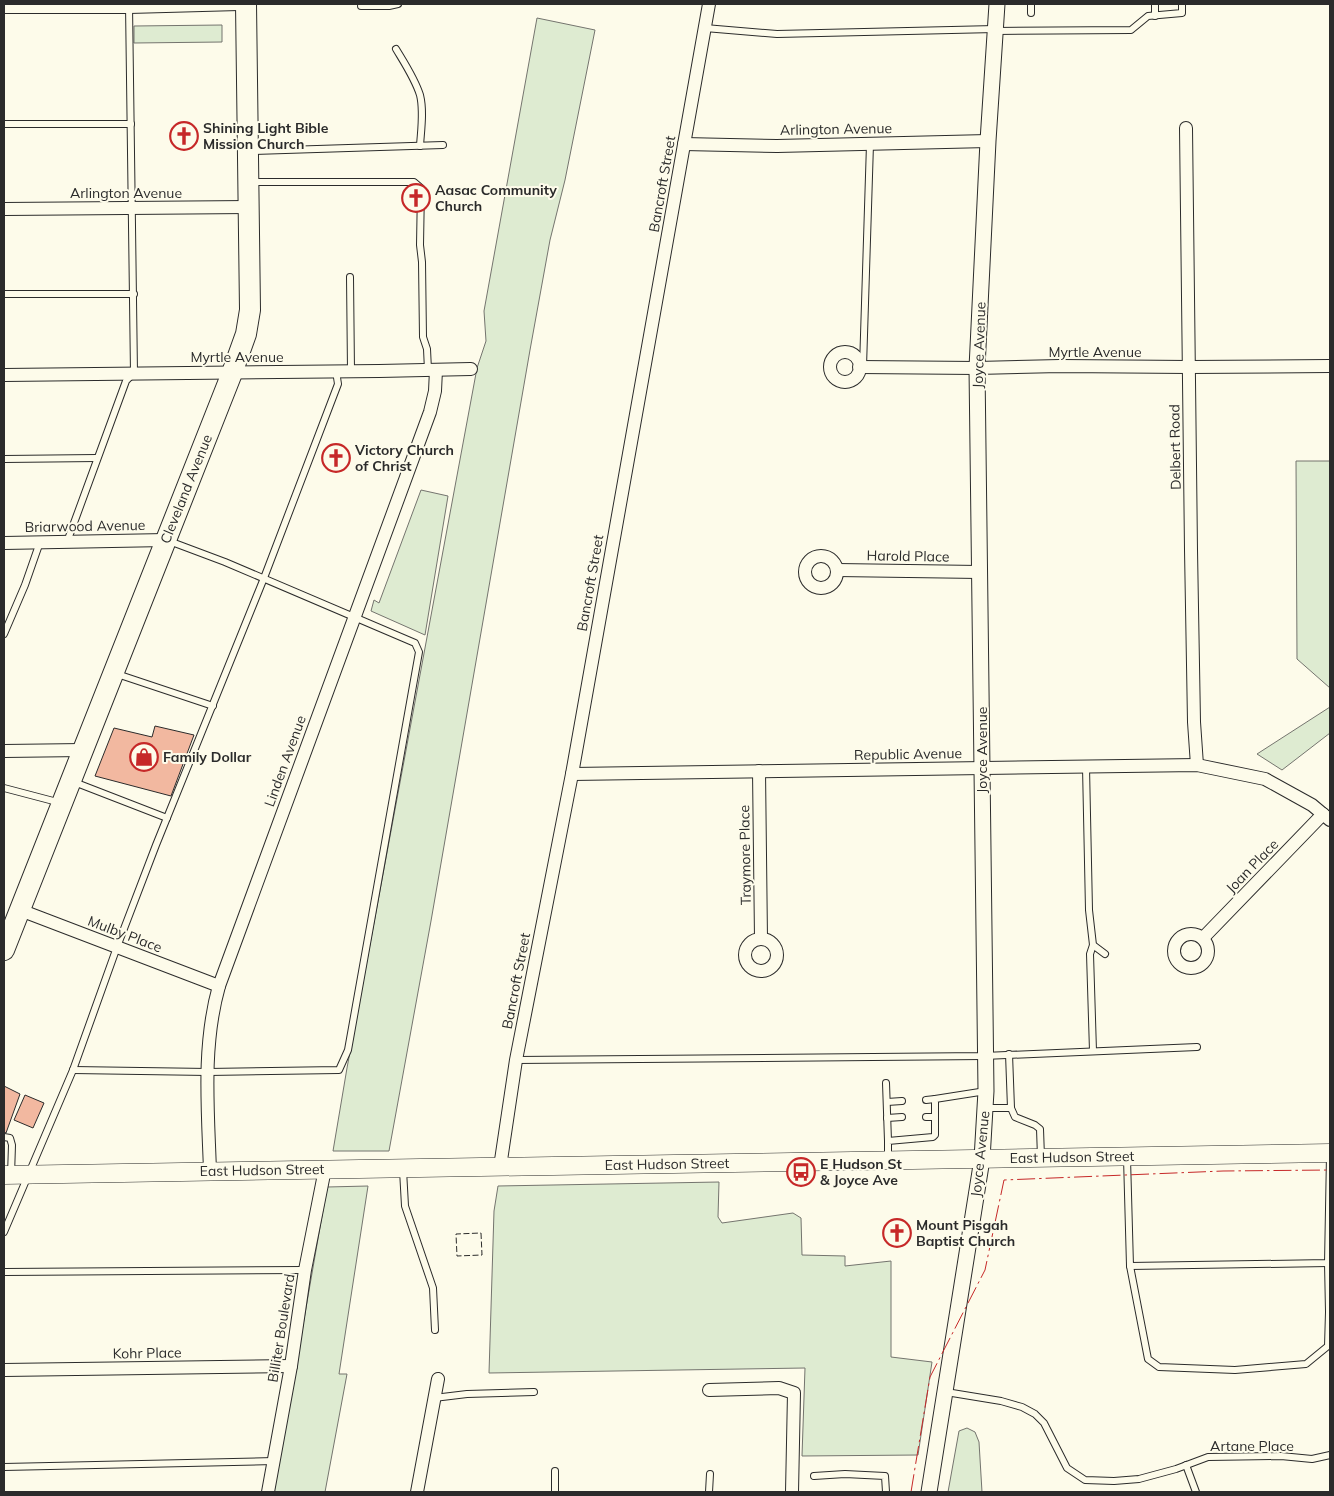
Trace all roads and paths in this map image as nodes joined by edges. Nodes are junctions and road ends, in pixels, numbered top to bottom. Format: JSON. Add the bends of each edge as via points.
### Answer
{"nodes":[{"id":1,"x":239,"y":4,"type":"edge"},
{"id":2,"x":246,"y":4,"type":"edge"},
{"id":3,"x":398,"y":4,"type":"edge"},
{"id":4,"x":709,"y":4,"type":"edge"},
{"id":5,"x":997,"y":4,"type":"edge"},
{"id":6,"x":1031,"y":4,"type":"edge"},
{"id":7,"x":1155,"y":4,"type":"edge"},
{"id":8,"x":1182,"y":4,"type":"edge"},
{"id":9,"x":129,"y":5,"type":"edge"},
{"id":10,"x":361,"y":6,"type":"dead end"},
{"id":11,"x":4,"y":7,"type":"edge"},
{"id":12,"x":1031,"y":13,"type":"dead end"},
{"id":13,"x":1155,"y":16,"type":"junction"},
{"id":14,"x":705,"y":28,"type":"junction"},
{"id":15,"x":995,"y":30,"type":"junction"},
{"id":16,"x":396,"y":49,"type":"dead end"},
{"id":17,"x":4,"y":124,"type":"edge"},
{"id":18,"x":131,"y":124,"type":"junction"},
{"id":19,"x":1186,"y":128,"type":"dead end"},
{"id":20,"x":988,"y":141,"type":"junction"},
{"id":21,"x":684,"y":144,"type":"junction"},
{"id":22,"x":870,"y":144,"type":"junction"},
{"id":23,"x":443,"y":145,"type":"dead end"},
{"id":24,"x":420,"y":146,"type":"junction"},
{"id":25,"x":248,"y":151,"type":"junction"},
{"id":26,"x":248,"y":182,"type":"junction"},
{"id":27,"x":133,"y":207,"type":"junction"},
{"id":28,"x":249,"y":207,"type":"junction"},
{"id":29,"x":4,"y":209,"type":"edge"},
{"id":30,"x":350,"y":277,"type":"dead end"},
{"id":31,"x":4,"y":294,"type":"edge"},
{"id":32,"x":134,"y":294,"type":"junction"},
{"id":33,"x":861,"y":366,"type":"joint"},
{"id":34,"x":1330,"y":366,"type":"edge"},
{"id":35,"x":1189,"y":367,"type":"junction"},
{"id":36,"x":977,"y":368,"type":"junction"},
{"id":37,"x":471,"y":369,"type":"dead end"},
{"id":38,"x":432,"y":370,"type":"junction"},
{"id":39,"x":336,"y":371,"type":"junction"},
{"id":40,"x":351,"y":371,"type":"junction"},
{"id":41,"x":232,"y":372,"type":"junction"},
{"id":42,"x":134,"y":373,"type":"junction"},
{"id":43,"x":4,"y":375,"type":"edge"},
{"id":44,"x":97,"y":458,"type":"junction"},
{"id":45,"x":4,"y":459,"type":"edge"},
{"id":46,"x":166,"y":540,"type":"junction"},
{"id":47,"x":4,"y":542,"type":"edge"},
{"id":48,"x":40,"y":542,"type":"junction"},
{"id":49,"x":67,"y":542,"type":"junction"},
{"id":50,"x":837,"y":570,"type":"dead end"},
{"id":51,"x":979,"y":572,"type":"junction"},
{"id":52,"x":264,"y":578,"type":"junction"},
{"id":53,"x":354,"y":616,"type":"junction"},
{"id":54,"x":4,"y":634,"type":"edge"},
{"id":55,"x":113,"y":673,"type":"junction"},
{"id":56,"x":213,"y":706,"type":"junction"},
{"id":57,"x":4,"y":750,"type":"edge"},
{"id":58,"x":83,"y":750,"type":"junction"},
{"id":59,"x":1197,"y":765,"type":"junction"},
{"id":60,"x":1086,"y":767,"type":"junction"},
{"id":61,"x":982,"y":768,"type":"junction"},
{"id":62,"x":759,"y":770,"type":"junction"},
{"id":63,"x":572,"y":774,"type":"junction"},
{"id":64,"x":71,"y":781,"type":"junction"},
{"id":65,"x":4,"y":788,"type":"edge"},
{"id":66,"x":62,"y":803,"type":"junction"},
{"id":67,"x":1327,"y":817,"type":"edge"},
{"id":68,"x":167,"y":818,"type":"junction"},
{"id":69,"x":20,"y":910,"type":"junction"},
{"id":70,"x":1203,"y":938,"type":"dead end"},
{"id":71,"x":761,"y":939,"type":"dead end"},
{"id":72,"x":1093,"y":945,"type":"junction"},
{"id":73,"x":117,"y":947,"type":"junction"},
{"id":74,"x":4,"y":950,"type":"edge"},
{"id":75,"x":1105,"y":954,"type":"dead end"},
{"id":76,"x":219,"y":986,"type":"junction"},
{"id":77,"x":1197,"y":1047,"type":"dead end"},
{"id":78,"x":1093,"y":1050,"type":"junction"},
{"id":79,"x":1009,"y":1054,"type":"junction"},
{"id":80,"x":984,"y":1056,"type":"junction"},
{"id":81,"x":516,"y":1060,"type":"junction"},
{"id":82,"x":73,"y":1070,"type":"junction"},
{"id":83,"x":208,"y":1072,"type":"junction"},
{"id":84,"x":886,"y":1083,"type":"dead end"},
{"id":85,"x":986,"y":1091,"type":"junction"},
{"id":86,"x":934,"y":1099,"type":"junction"},
{"id":87,"x":926,"y":1100,"type":"dead end"},
{"id":88,"x":902,"y":1101,"type":"dead end"},
{"id":89,"x":887,"y":1102,"type":"junction"},
{"id":90,"x":985,"y":1108,"type":"junction"},
{"id":91,"x":1011,"y":1108,"type":"junction"},
{"id":92,"x":902,"y":1117,"type":"dead end"},
{"id":93,"x":926,"y":1117,"type":"dead end"},
{"id":94,"x":935,"y":1117,"type":"junction"},
{"id":95,"x":887,"y":1118,"type":"junction"},
{"id":96,"x":4,"y":1136,"type":"edge"},
{"id":97,"x":888,"y":1141,"type":"junction"},
{"id":98,"x":1330,"y":1154,"type":"edge"},
{"id":99,"x":1127,"y":1156,"type":"junction"},
{"id":100,"x":1041,"y":1158,"type":"junction"},
{"id":101,"x":982,"y":1159,"type":"junction"},
{"id":102,"x":888,"y":1160,"type":"junction"},
{"id":103,"x":500,"y":1167,"type":"junction"},
{"id":104,"x":403,"y":1168,"type":"junction"},
{"id":105,"x":325,"y":1169,"type":"junction"},
{"id":106,"x":210,"y":1171,"type":"junction"},
{"id":107,"x":14,"y":1175,"type":"edge"},
{"id":108,"x":4,"y":1232,"type":"edge"},
{"id":109,"x":1328,"y":1263,"type":"junction"},
{"id":110,"x":1130,"y":1266,"type":"junction"},
{"id":111,"x":305,"y":1270,"type":"junction"},
{"id":112,"x":4,"y":1272,"type":"edge"},
{"id":113,"x":436,"y":1330,"type":"dead end"},
{"id":114,"x":291,"y":1366,"type":"junction"},
{"id":115,"x":4,"y":1370,"type":"edge"},
{"id":116,"x":438,"y":1379,"type":"dead end"},
{"id":117,"x":709,"y":1390,"type":"dead end"},
{"id":118,"x":534,"y":1392,"type":"dead end"},
{"id":119,"x":946,"y":1392,"type":"junction"},
{"id":120,"x":434,"y":1398,"type":"junction"},
{"id":121,"x":1330,"y":1455,"type":"edge"},
{"id":122,"x":274,"y":1462,"type":"junction"},
{"id":123,"x":1186,"y":1465,"type":"junction"},
{"id":124,"x":4,"y":1467,"type":"edge"},
{"id":125,"x":555,"y":1471,"type":"dead end"},
{"id":126,"x":710,"y":1474,"type":"dead end"},
{"id":127,"x":814,"y":1476,"type":"dead end"},
{"id":128,"x":268,"y":1492,"type":"edge"},
{"id":129,"x":417,"y":1492,"type":"edge"},
{"id":130,"x":555,"y":1492,"type":"edge"},
{"id":131,"x":709,"y":1492,"type":"edge"},
{"id":132,"x":792,"y":1492,"type":"edge"},
{"id":133,"x":886,"y":1492,"type":"edge"},
{"id":134,"x":929,"y":1492,"type":"edge"},
{"id":135,"x":1196,"y":1492,"type":"edge"}],
"edges":[{"from":1,"to":9,"type":"street"},
{"from":2,"to":25,"type":"main road","name":"Cleveland Avenue"},
{"from":3,"to":10,"type":"lane"},
{"from":4,"to":14,"type":"street","name":"Bancroft Street"},
{"from":5,"to":15,"type":"street","name":"Joyce Avenue"},
{"from":6,"to":12,"type":"lane"},
{"from":7,"to":13,"type":"lane"},
{"from":8,"to":13,"type":"lane","via":[[1182,13]]},
{"from":9,"to":11,"type":"street"},
{"from":9,"to":18,"type":"lane"},
{"from":13,"to":15,"type":"lane","via":[[1148,16],[1131,30]]},
{"from":14,"to":15,"type":"lane","via":[[777,34]]},
{"from":14,"to":21,"type":"street","name":"Bancroft Street"},
{"from":15,"to":20,"type":"street","name":"Joyce Avenue"},
{"from":16,"to":24,"type":"lane","via":[[420,96]]},
{"from":17,"to":18,"type":"lane"},
{"from":18,"to":27,"type":"lane"},
{"from":19,"to":35,"type":"street","name":"Delbert Road"},
{"from":20,"to":22,"type":"street","name":"Arlington Avenue"},
{"from":20,"to":36,"type":"street","name":"Joyce Avenue"},
{"from":21,"to":22,"type":"street","name":"Arlington Avenue"},
{"from":21,"to":63,"type":"street","name":"Bancroft Street"},
{"from":22,"to":33,"type":"lane"},
{"from":23,"to":24,"type":"lane"},
{"from":24,"to":25,"type":"lane"},
{"from":25,"to":26,"type":"main road","name":"Cleveland Avenue"},
{"from":26,"to":28,"type":"main road","name":"Cleveland Avenue"},
{"from":26,"to":38,"type":"lane","via":[[414,182],[421,188],[423,337]]},
{"from":27,"to":28,"type":"street","name":"Arlington Avenue"},
{"from":27,"to":29,"type":"street","name":"Arlington Avenue"},
{"from":27,"to":32,"type":"lane"},
{"from":28,"to":41,"type":"main road","name":"Cleveland Avenue","via":[[250,310],[246,334]]},
{"from":30,"to":40,"type":"lane"},
{"from":31,"to":32,"type":"lane"},
{"from":32,"to":42,"type":"lane"},
{"from":33,"to":36,"type":"street","name":"Myrtle Avenue"},
{"from":34,"to":35,"type":"street","name":"Myrtle Avenue"},
{"from":35,"to":36,"type":"street","name":"Myrtle Avenue"},
{"from":35,"to":59,"type":"street","name":"Delbert Road"},
{"from":36,"to":51,"type":"street","name":"Joyce Avenue"},
{"from":37,"to":38,"type":"street","name":"Myrtle Avenue"},
{"from":38,"to":40,"type":"street","name":"Myrtle Avenue"},
{"from":38,"to":53,"type":"street","name":"Linden Avenue","via":[[435,391],[430,412]]},
{"from":39,"to":40,"type":"street","name":"Myrtle Avenue"},
{"from":39,"to":41,"type":"street","name":"Myrtle Avenue"},
{"from":39,"to":52,"type":"lane","via":[[338,384]]},
{"from":41,"to":42,"type":"street","name":"Myrtle Avenue"},
{"from":41,"to":46,"type":"main road","name":"Cleveland Avenue"},
{"from":42,"to":43,"type":"street","name":"Myrtle Avenue"},
{"from":42,"to":44,"type":"lane","via":[[126,381]]},
{"from":44,"to":45,"type":"lane"},
{"from":44,"to":49,"type":"lane"},
{"from":46,"to":49,"type":"street","name":"Briarwood Avenue"},
{"from":46,"to":52,"type":"lane"},
{"from":46,"to":55,"type":"main road","name":"Cleveland Avenue"},
{"from":47,"to":48,"type":"street","name":"Briarwood Avenue"},
{"from":48,"to":49,"type":"street","name":"Briarwood Avenue"},
{"from":48,"to":54,"type":"lane"},
{"from":50,"to":51,"type":"street","name":"Harold Place"},
{"from":51,"to":61,"type":"street","name":"Joyce Avenue"},
{"from":52,"to":53,"type":"lane"},
{"from":52,"to":56,"type":"lane"},
{"from":53,"to":76,"type":"street","name":"Linden Avenue"},
{"from":53,"to":83,"type":"lane","via":[[415,643],[419,652],[348,1050],[339,1070]]},
{"from":55,"to":56,"type":"lane"},
{"from":55,"to":58,"type":"main road","name":"Cleveland Avenue"},
{"from":56,"to":68,"type":"lane"},
{"from":57,"to":58,"type":"street"},
{"from":58,"to":64,"type":"main road","name":"Cleveland Avenue"},
{"from":59,"to":60,"type":"street","name":"Republic Avenue"},
{"from":59,"to":67,"type":"street","name":"Republic Avenue","via":[[1265,779]]},
{"from":60,"to":61,"type":"street","name":"Republic Avenue"},
{"from":60,"to":72,"type":"lane","via":[[1089,910]]},
{"from":61,"to":62,"type":"street","name":"Republic Avenue"},
{"from":61,"to":80,"type":"street","name":"Joyce Avenue"},
{"from":62,"to":63,"type":"street","name":"Republic Avenue"},
{"from":62,"to":71,"type":"street","name":"Traymore Place"},
{"from":63,"to":81,"type":"street","name":"Bancroft Street"},
{"from":64,"to":66,"type":"main road","name":"Cleveland Avenue"},
{"from":64,"to":68,"type":"lane"},
{"from":65,"to":66,"type":"lane"},
{"from":66,"to":69,"type":"main road","name":"Cleveland Avenue"},
{"from":67,"to":70,"type":"street","name":"Joan Place"},
{"from":68,"to":73,"type":"lane"},
{"from":69,"to":73,"type":"street","name":"Mulby Place"},
{"from":69,"to":74,"type":"main road","name":"Cleveland Avenue"},
{"from":72,"to":75,"type":"lane"},
{"from":72,"to":78,"type":"lane","via":[[1090,954]]},
{"from":73,"to":76,"type":"street","name":"Mulby Place"},
{"from":73,"to":82,"type":"lane"},
{"from":76,"to":83,"type":"street","name":"Linden Avenue","via":[[213,1008]]},
{"from":77,"to":78,"type":"lane"},
{"from":78,"to":79,"type":"lane"},
{"from":79,"to":80,"type":"lane"},
{"from":79,"to":91,"type":"lane"},
{"from":80,"to":81,"type":"lane"},
{"from":80,"to":85,"type":"street","name":"Joyce Avenue"},
{"from":81,"to":103,"type":"street","name":"Bancroft Street"},
{"from":82,"to":83,"type":"lane"},
{"from":82,"to":107,"type":"lane"},
{"from":83,"to":106,"type":"street","name":"Linden Avenue"},
{"from":84,"to":89,"type":"lane"},
{"from":85,"to":86,"type":"lane"},
{"from":85,"to":90,"type":"street","name":"Joyce Avenue"},
{"from":86,"to":87,"type":"lane"},
{"from":86,"to":94,"type":"lane"},
{"from":88,"to":89,"type":"lane"},
{"from":89,"to":95,"type":"lane"},
{"from":90,"to":91,"type":"lane"},
{"from":90,"to":101,"type":"street","name":"Joyce Avenue"},
{"from":91,"to":100,"type":"lane","via":[[1015,1117],[1040,1129]]},
{"from":92,"to":95,"type":"lane"},
{"from":93,"to":94,"type":"lane"},
{"from":94,"to":97,"type":"lane","via":[[933,1138]]},
{"from":95,"to":97,"type":"lane"},
{"from":96,"to":107,"type":"lane","via":[[10,1138],[12,1145]]},
{"from":97,"to":102,"type":"lane"},
{"from":98,"to":99,"type":"main road","name":"East Hudson Street"},
{"from":98,"to":109,"type":"lane"},
{"from":99,"to":100,"type":"main road","name":"East Hudson Street"},
{"from":99,"to":110,"type":"lane"},
{"from":100,"to":101,"type":"main road","name":"East Hudson Street"},
{"from":101,"to":102,"type":"main road","name":"East Hudson Street"},
{"from":101,"to":119,"type":"street","name":"Joyce Avenue"},
{"from":102,"to":103,"type":"main road","name":"East Hudson Street"},
{"from":103,"to":104,"type":"main road","name":"East Hudson Street"},
{"from":104,"to":105,"type":"main road","name":"East Hudson Street"},
{"from":104,"to":113,"type":"lane","via":[[405,1206],[433,1288]]},
{"from":105,"to":106,"type":"main road","name":"East Hudson Street"},
{"from":105,"to":111,"type":"street","name":"Billiter Boulevard"},
{"from":106,"to":107,"type":"main road","name":"East Hudson Street"},
{"from":107,"to":108,"type":"lane"},
{"from":109,"to":110,"type":"lane"},
{"from":109,"to":110,"type":"lane","via":[[1328,1346],[1306,1364],[1235,1370],[1159,1367],[1148,1360]]},
{"from":111,"to":112,"type":"lane"},
{"from":111,"to":114,"type":"street","name":"Billiter Boulevard"},
{"from":114,"to":115,"type":"street","name":"Kohr Place"},
{"from":114,"to":122,"type":"street","name":"Billiter Boulevard"},
{"from":116,"to":120,"type":"street"},
{"from":117,"to":132,"type":"street","via":[[779,1388],[794,1393]]},
{"from":118,"to":120,"type":"lane"},
{"from":119,"to":123,"type":"lane","name":"Artane Place","via":[[1001,1400],[1035,1414],[1044,1423],[1067,1468],[1085,1480],[1139,1479]]},
{"from":119,"to":134,"type":"street","name":"Joyce Avenue"},
{"from":120,"to":129,"type":"street"},
{"from":121,"to":123,"type":"lane","name":"Artane Place","via":[[1312,1459],[1208,1457]]},
{"from":122,"to":124,"type":"lane"},
{"from":122,"to":128,"type":"street","name":"Billiter Boulevard"},
{"from":123,"to":135,"type":"lane"},
{"from":125,"to":130,"type":"lane"},
{"from":126,"to":131,"type":"lane"},
{"from":127,"to":133,"type":"lane","via":[[885,1476]]}]}
